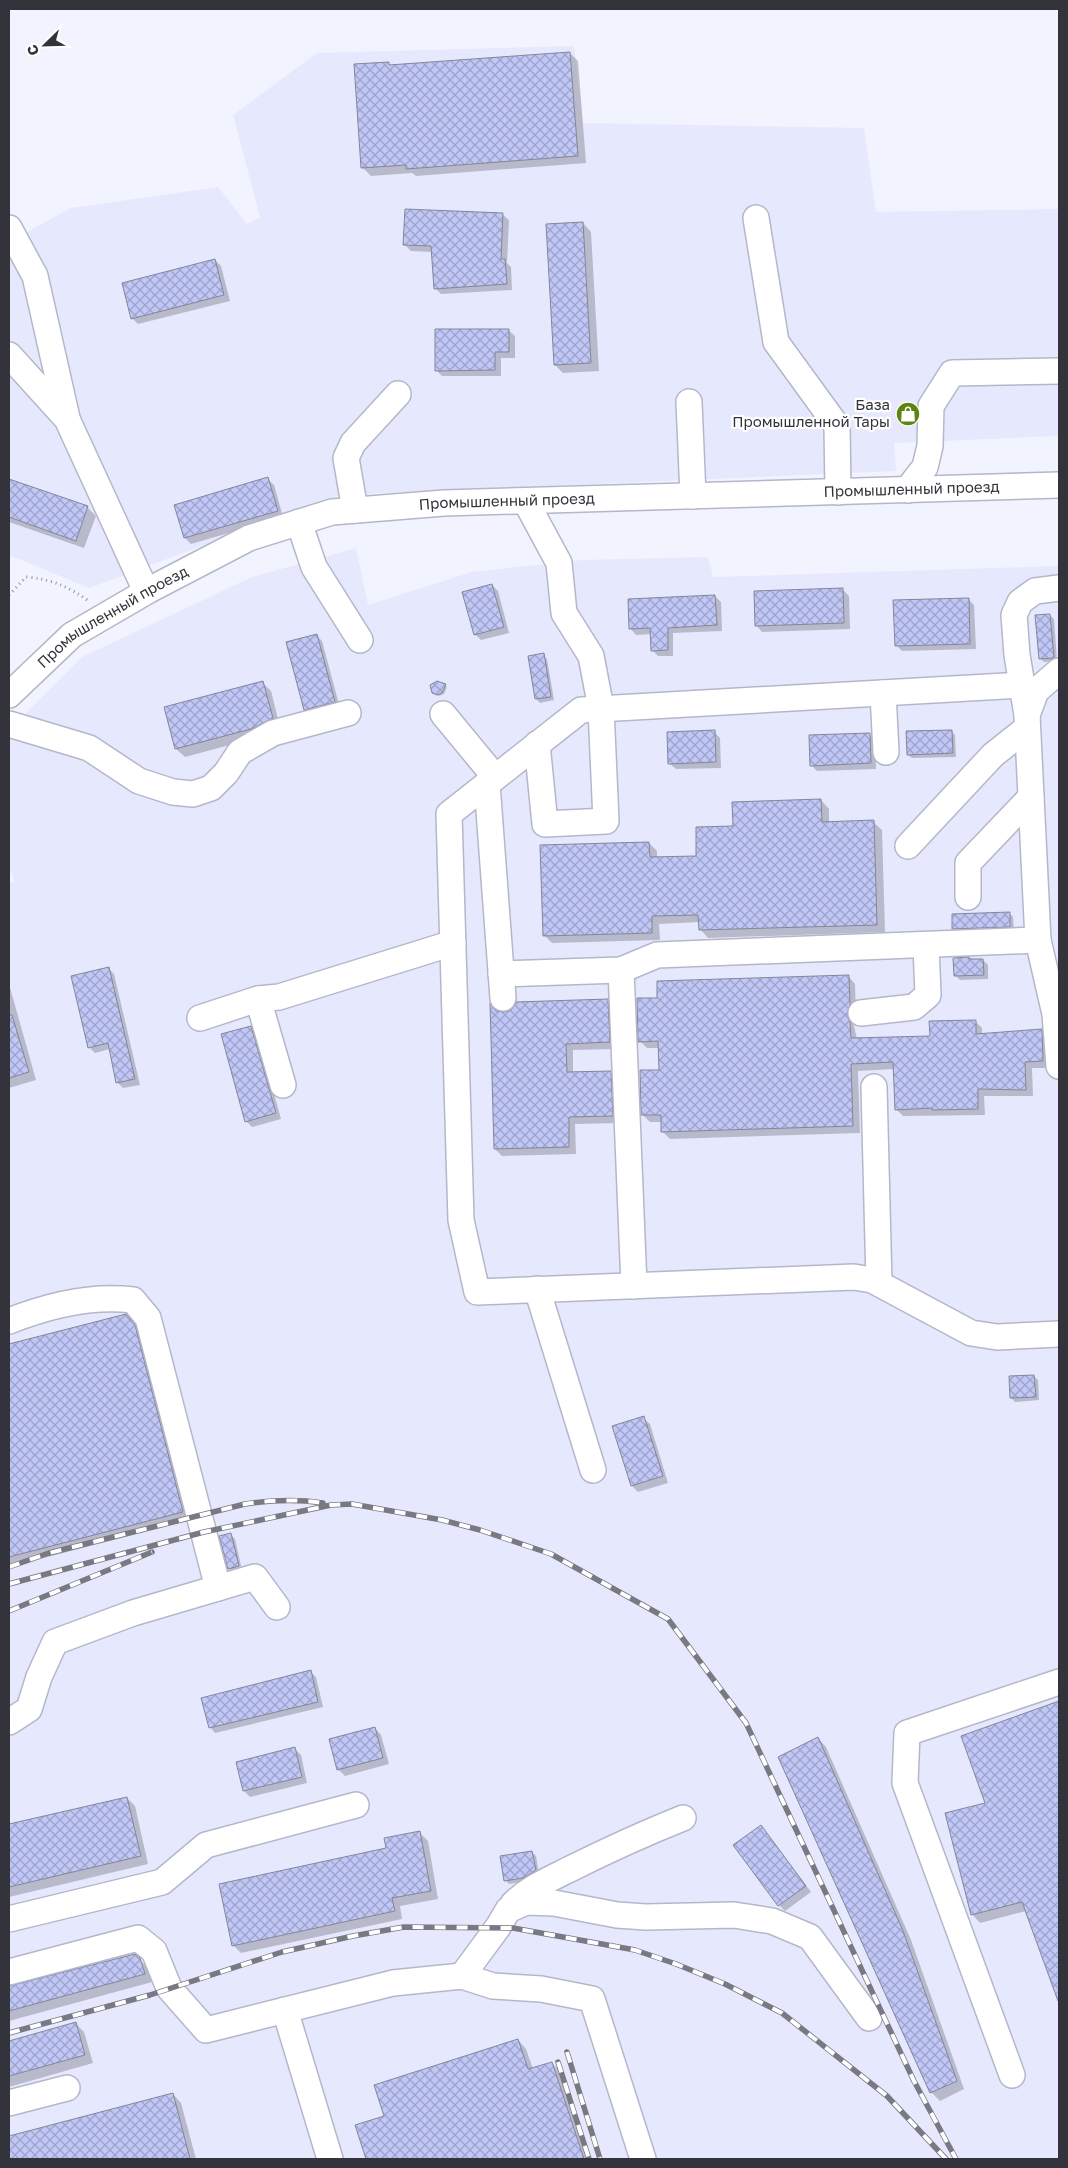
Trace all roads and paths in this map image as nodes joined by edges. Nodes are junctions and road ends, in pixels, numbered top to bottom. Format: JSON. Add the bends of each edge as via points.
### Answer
{"nodes":[{"id":1,"x":756,"y":218,"type":"dead end"},
{"id":2,"x":9,"y":228,"type":"edge"},
{"id":3,"x":9,"y":355,"type":"edge"},
{"id":4,"x":1059,"y":371,"type":"edge"},
{"id":5,"x":398,"y":394,"type":"dead end"},
{"id":6,"x":689,"y":402,"type":"dead end"},
{"id":7,"x":68,"y":419,"type":"junction"},
{"id":8,"x":1059,"y":485,"type":"edge"},
{"id":9,"x":907,"y":490,"type":"junction"},
{"id":10,"x":838,"y":492,"type":"junction"},
{"id":11,"x":693,"y":496,"type":"junction"},
{"id":12,"x":526,"y":502,"type":"junction"},
{"id":13,"x":354,"y":510,"type":"junction"},
{"id":14,"x":299,"y":522,"type":"junction"},
{"id":15,"x":1059,"y":588,"type":"edge"},
{"id":16,"x":146,"y":592,"type":"junction"},
{"id":17,"x":9,"y":595,"type":"edge"},
{"id":18,"x":106,"y":615,"type":"junction"},
{"id":19,"x":360,"y":640,"type":"dead end"},
{"id":20,"x":1059,"y":671,"type":"edge"},
{"id":21,"x":1022,"y":685,"type":"junction"},
{"id":22,"x":883,"y":692,"type":"junction"},
{"id":23,"x":9,"y":695,"type":"edge"},
{"id":24,"x":602,"y":708,"type":"junction"},
{"id":25,"x":348,"y":713,"type":"dead end"},
{"id":26,"x":443,"y":714,"type":"dead end"},
{"id":27,"x":1027,"y":721,"type":"junction"},
{"id":28,"x":9,"y":724,"type":"edge"},
{"id":29,"x":537,"y":744,"type":"junction"},
{"id":30,"x":886,"y":752,"type":"dead end"},
{"id":31,"x":491,"y":781,"type":"junction"},
{"id":32,"x":1031,"y":797,"type":"junction"},
{"id":33,"x":908,"y":846,"type":"dead end"},
{"id":34,"x":968,"y":897,"type":"dead end"},
{"id":35,"x":1038,"y":940,"type":"junction"},
{"id":36,"x":453,"y":943,"type":"junction"},
{"id":37,"x":926,"y":945,"type":"junction"},
{"id":38,"x":621,"y":970,"type":"junction"},
{"id":39,"x":501,"y":974,"type":"junction"},
{"id":40,"x":503,"y":998,"type":"dead end"},
{"id":41,"x":258,"y":999,"type":"junction"},
{"id":42,"x":860,"y":1013,"type":"dead end"},
{"id":43,"x":200,"y":1018,"type":"dead end"},
{"id":44,"x":1059,"y":1066,"type":"edge"},
{"id":45,"x":283,"y":1085,"type":"dead end"},
{"id":46,"x":874,"y":1087,"type":"dead end"},
{"id":47,"x":879,"y":1284,"type":"junction"},
{"id":48,"x":634,"y":1286,"type":"junction"},
{"id":49,"x":537,"y":1289,"type":"junction"},
{"id":50,"x":9,"y":1321,"type":"edge"},
{"id":51,"x":1059,"y":1334,"type":"edge"},
{"id":52,"x":593,"y":1470,"type":"dead end"},
{"id":53,"x":218,"y":1588,"type":"junction"},
{"id":54,"x":277,"y":1607,"type":"dead end"},
{"id":55,"x":1059,"y":1682,"type":"edge"},
{"id":56,"x":9,"y":1722,"type":"edge"},
{"id":57,"x":356,"y":1805,"type":"dead end"},
{"id":58,"x":683,"y":1818,"type":"dead end"},
{"id":59,"x":508,"y":1910,"type":"junction"},
{"id":60,"x":9,"y":1919,"type":"edge"},
{"id":61,"x":9,"y":1972,"type":"edge"},
{"id":62,"x":462,"y":1976,"type":"junction"},
{"id":63,"x":285,"y":2010,"type":"junction"},
{"id":64,"x":869,"y":2018,"type":"dead end"},
{"id":65,"x":1012,"y":2075,"type":"dead end"},
{"id":66,"x":67,"y":2088,"type":"dead end"},
{"id":67,"x":9,"y":2104,"type":"edge"},
{"id":68,"x":330,"y":2159,"type":"edge"},
{"id":69,"x":643,"y":2159,"type":"edge"}],
"edges":[{"from":1,"to":10,"type":"street","via":[[776,342],[838,426]]},
{"from":2,"to":7,"type":"street","via":[[35,276]]},
{"from":3,"to":7,"type":"street"},
{"from":4,"to":9,"type":"street","via":[[952,374],[931,406],[930,446],[925,467]]},
{"from":5,"to":13,"type":"street","via":[[353,443],[346,458]]},
{"from":6,"to":11,"type":"street"},
{"from":7,"to":16,"type":"street"},
{"from":8,"to":9,"type":"street","name":"Промышленный проезд"},
{"from":9,"to":10,"type":"street","name":"Промышленный проезд"},
{"from":10,"to":11,"type":"street","name":"Промышленный проезд"},
{"from":11,"to":12,"type":"street","name":"Промышленный проезд"},
{"from":12,"to":13,"type":"street","name":"Промышленный проезд","via":[[444,503]]},
{"from":12,"to":24,"type":"street","via":[[559,563],[564,613],[591,656]]},
{"from":13,"to":14,"type":"street","name":"Промышленный проезд","via":[[332,512]]},
{"from":14,"to":16,"type":"street","name":"Промышленный проезд","via":[[249,538]]},
{"from":14,"to":19,"type":"street","via":[[314,568]]},
{"from":15,"to":21,"type":"street","via":[[1035,591],[1020,602],[1014,615]]},
{"from":16,"to":18,"type":"street","name":"Промышленный проезд"},
{"from":17,"to":18,"type":"path","via":[[26,577],[47,579],[72,588]]},
{"from":18,"to":23,"type":"street","name":"Промышленный проезд","via":[[72,635]]},
{"from":20,"to":27,"type":"street","via":[[1036,690]]},
{"from":21,"to":22,"type":"street"},
{"from":21,"to":27,"type":"street"},
{"from":22,"to":24,"type":"street"},
{"from":22,"to":30,"type":"street"},
{"from":24,"to":29,"type":"street","via":[[581,710]]},
{"from":24,"to":29,"type":"street","via":[[606,821],[545,824]]},
{"from":25,"to":28,"type":"street","via":[[273,733],[240,752],[211,788],[193,794],[173,792],[139,781],[89,748]]},
{"from":26,"to":31,"type":"street"},
{"from":27,"to":32,"type":"street"},
{"from":27,"to":33,"type":"street"},
{"from":29,"to":31,"type":"street"},
{"from":31,"to":36,"type":"street","via":[[449,814]]},
{"from":31,"to":39,"type":"street"},
{"from":32,"to":34,"type":"street","via":[[968,863]]},
{"from":32,"to":35,"type":"street"},
{"from":35,"to":37,"type":"street"},
{"from":35,"to":44,"type":"street","via":[[1055,1014]]},
{"from":36,"to":41,"type":"street","via":[[279,997]]},
{"from":36,"to":49,"type":"street","via":[[461,1220],[477,1292]]},
{"from":37,"to":38,"type":"street","via":[[792,960],[657,955]]},
{"from":37,"to":42,"type":"street","via":[[928,995],[914,1007]]},
{"from":38,"to":39,"type":"street"},
{"from":38,"to":48,"type":"street"},
{"from":39,"to":40,"type":"street"},
{"from":41,"to":43,"type":"street"},
{"from":41,"to":45,"type":"street"},
{"from":46,"to":47,"type":"street"},
{"from":47,"to":48,"type":"street","via":[[854,1277]]},
{"from":47,"to":51,"type":"street","via":[[971,1333],[997,1337]]},
{"from":48,"to":49,"type":"street"},
{"from":49,"to":52,"type":"street"},
{"from":50,"to":53,"type":"street","via":[[32,1312],[108,1297],[133,1300],[148,1318]]},
{"from":53,"to":54,"type":"street","via":[[255,1577]]},
{"from":53,"to":56,"type":"street","via":[[133,1613],[55,1642],[29,1710]]},
{"from":55,"to":65,"type":"street","via":[[907,1733],[905,1783]]},
{"from":57,"to":60,"type":"street","via":[[206,1845],[162,1882]]},
{"from":58,"to":59,"type":"street","via":[[623,1842],[539,1885],[524,1893]]},
{"from":59,"to":62,"type":"street"},
{"from":59,"to":64,"type":"street","via":[[526,1902],[554,1903],[618,1916],[734,1915],[772,1921],[810,1937]]},
{"from":61,"to":63,"type":"street","via":[[138,1938],[154,1951],[169,1988],[206,2030]]},
{"from":62,"to":63,"type":"street","via":[[393,1983]]},
{"from":62,"to":69,"type":"street","via":[[493,1986],[541,1989],[592,1999]]},
{"from":63,"to":68,"type":"street"},
{"from":66,"to":67,"type":"street"}]}
